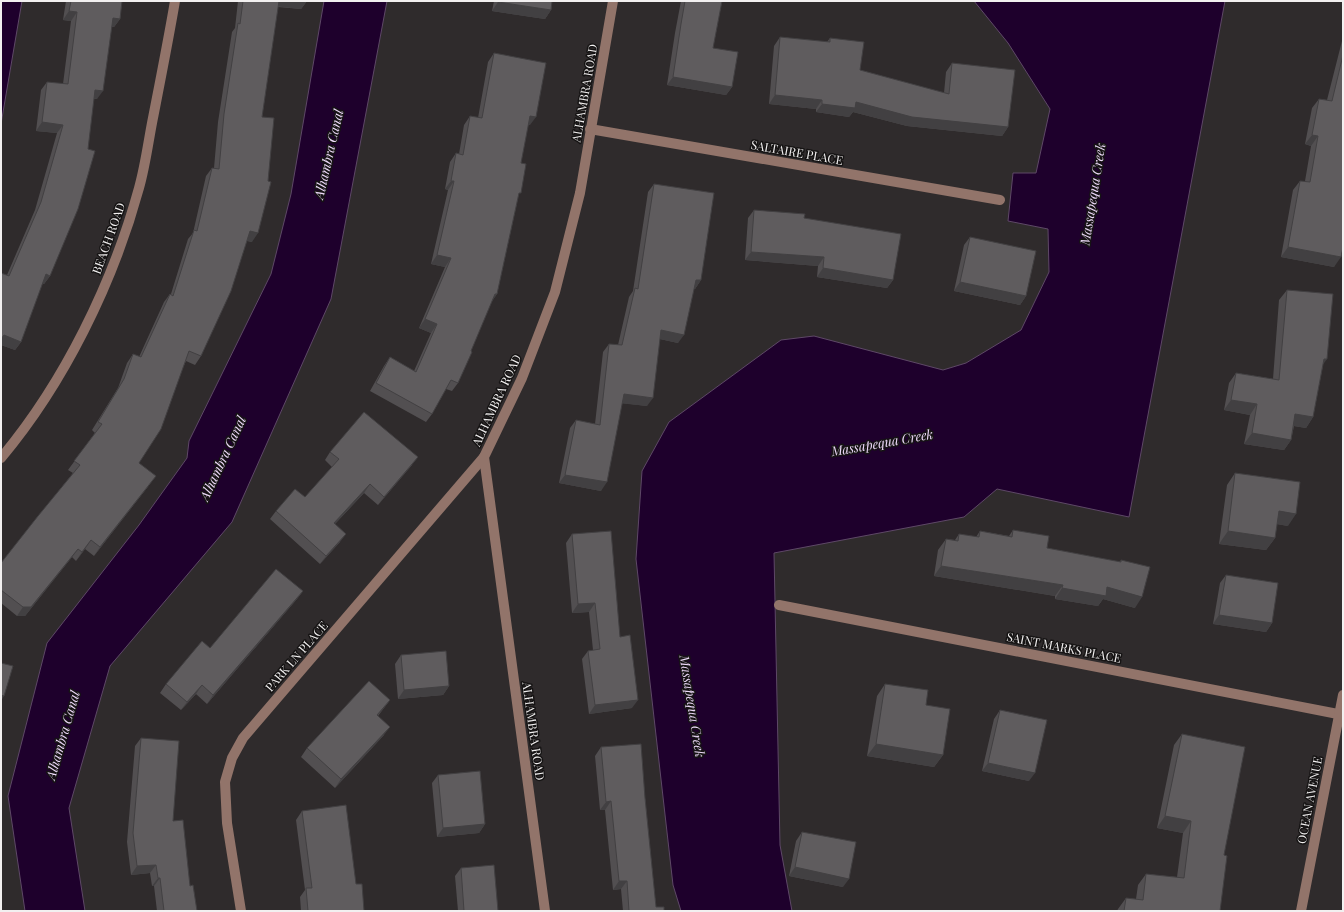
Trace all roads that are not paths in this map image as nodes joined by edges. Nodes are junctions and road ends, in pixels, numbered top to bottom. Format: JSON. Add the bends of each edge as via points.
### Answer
{"nodes":[{"id":1,"x":175,"y":1,"type":"edge"},
{"id":2,"x":613,"y":1,"type":"edge"},
{"id":3,"x":590,"y":129,"type":"junction"},
{"id":4,"x":1000,"y":200,"type":"dead end"},
{"id":5,"x":484,"y":457,"type":"junction"},
{"id":6,"x":1,"y":458,"type":"edge"},
{"id":7,"x":779,"y":605,"type":"dead end"},
{"id":8,"x":1343,"y":695,"type":"edge"},
{"id":9,"x":1341,"y":715,"type":"edge"},
{"id":10,"x":241,"y":911,"type":"edge"},
{"id":11,"x":545,"y":911,"type":"edge"},
{"id":12,"x":1301,"y":911,"type":"edge"}],
"edges":[{"from":1,"to":6,"type":"street","name":"BEACH ROAD","via":[[140,187],[120,248],[98,302],[61,371],[20,435]]},
{"from":2,"to":3,"type":"street","name":"ALHAMBRA ROAD"},
{"from":3,"to":4,"type":"street","name":"SALTAIRE PLACE"},
{"from":3,"to":5,"type":"street","name":"ALHAMBRA ROAD","via":[[580,193],[555,292],[522,378]]},
{"from":5,"to":10,"type":"street","name":"PARK LN PLACE","via":[[243,738],[232,758],[225,782],[227,823]]},
{"from":5,"to":11,"type":"street","name":"ALHAMBRA ROAD"},
{"from":7,"to":9,"type":"street","name":"SAINT MARKS PLACE"},
{"from":8,"to":9,"type":"street","name":"OCEAN AVENUE"},
{"from":9,"to":12,"type":"street","name":"OCEAN AVENUE"}]}
